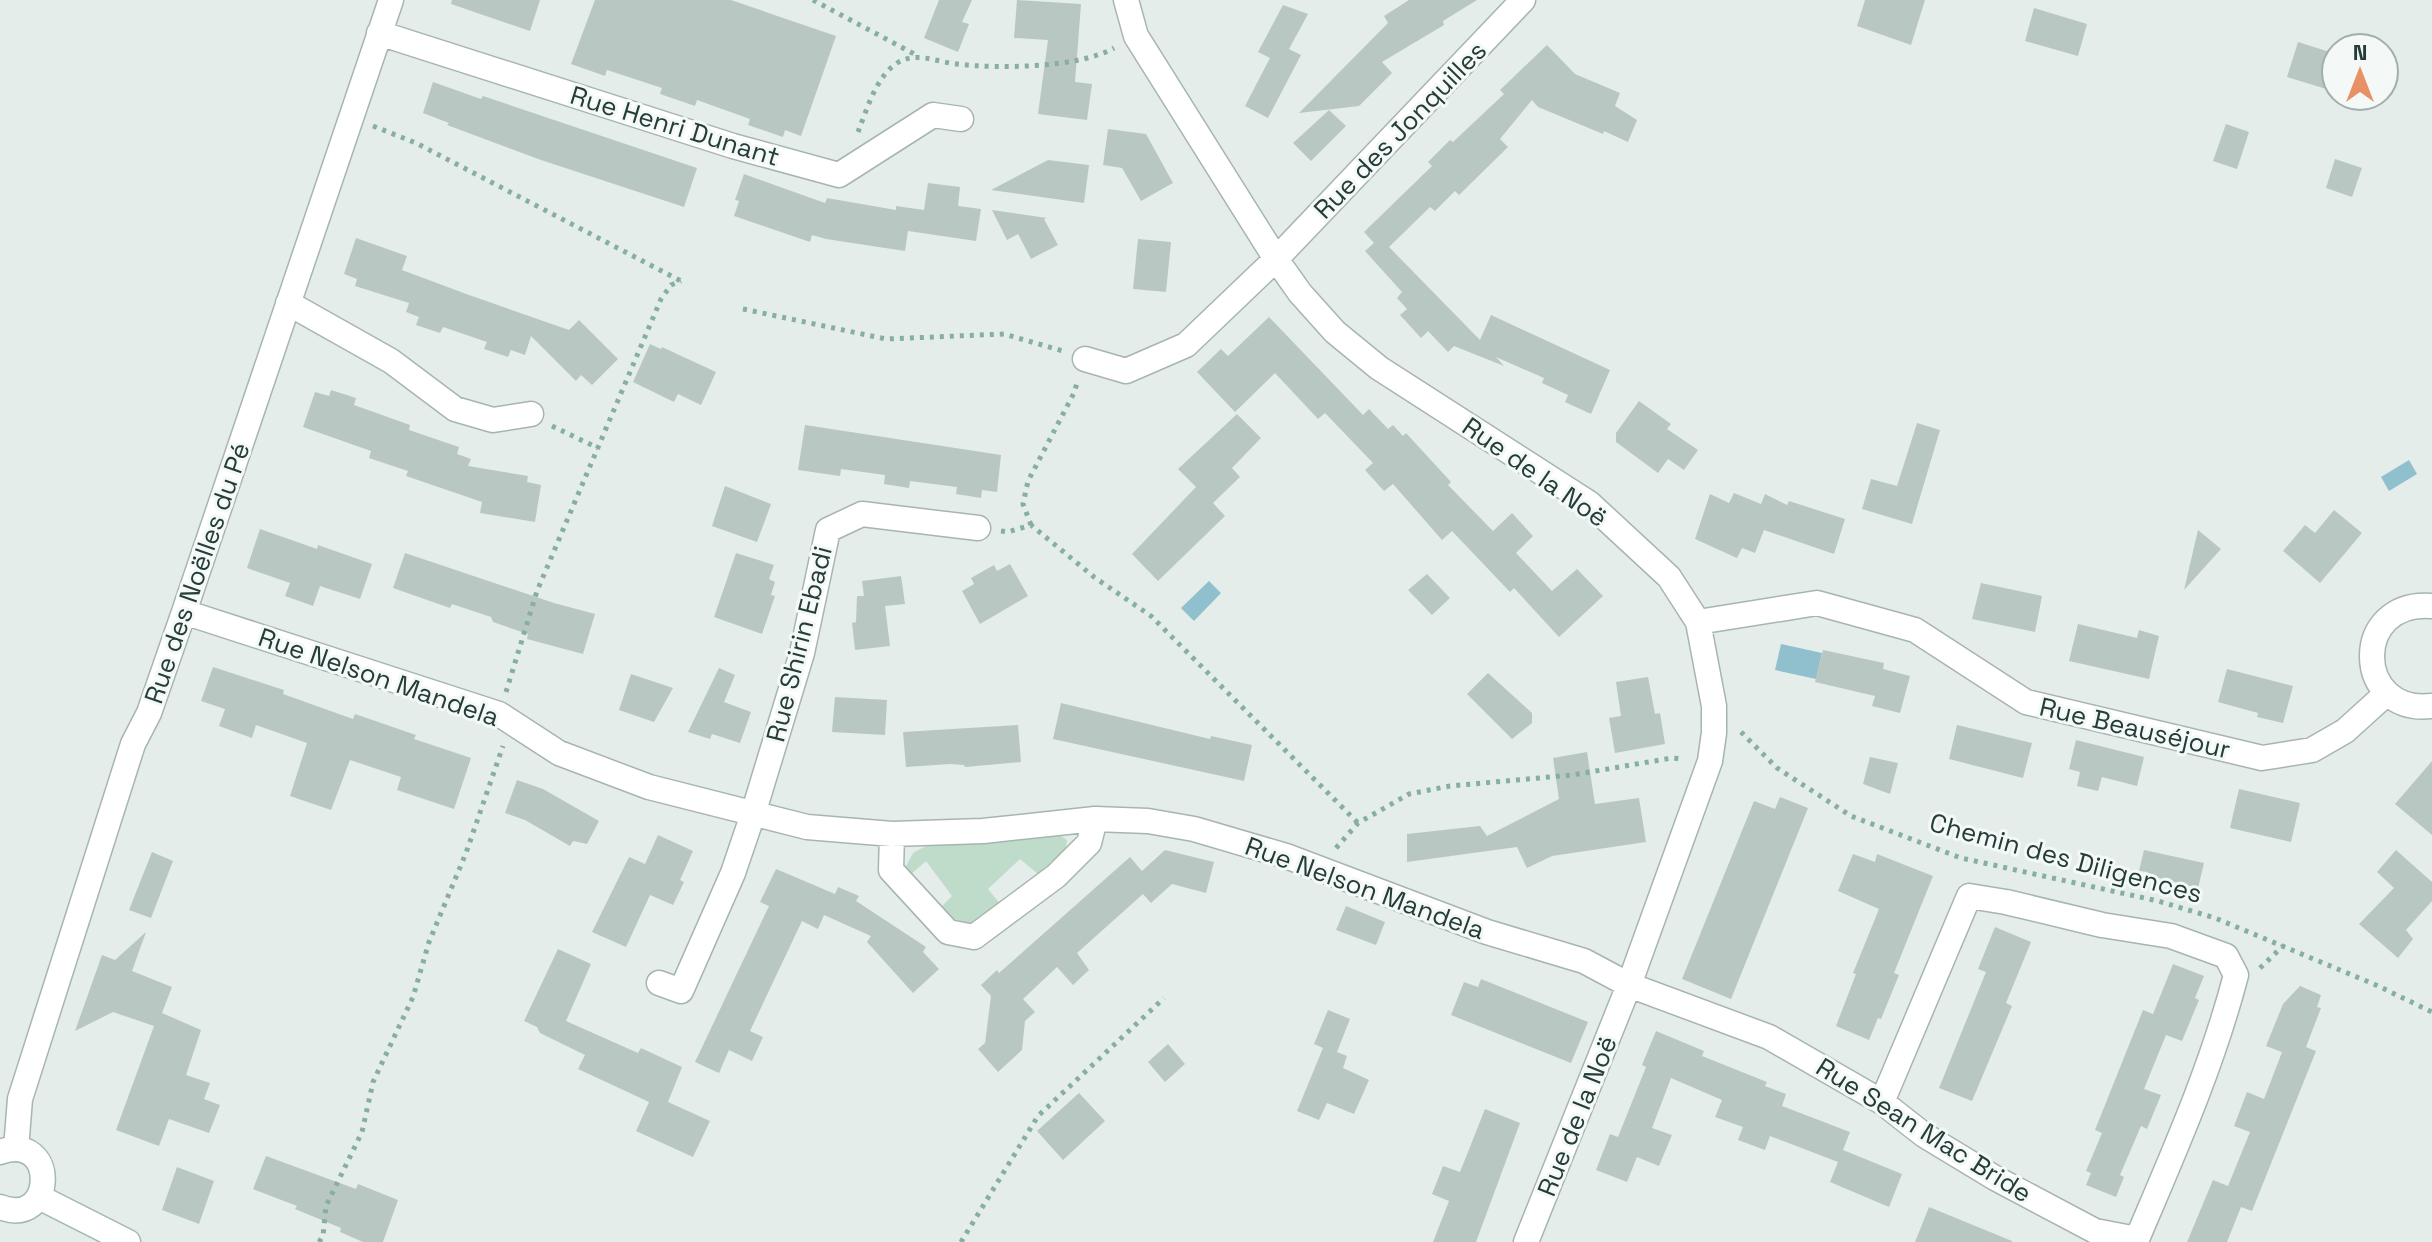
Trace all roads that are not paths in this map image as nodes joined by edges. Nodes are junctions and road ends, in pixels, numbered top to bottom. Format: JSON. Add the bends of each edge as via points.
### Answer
{"nodes":[{"id":1,"x":391,"y":0,"type":"edge"},
{"id":2,"x":1126,"y":0,"type":"edge"},
{"id":3,"x":1523,"y":0,"type":"edge"},
{"id":4,"x":379,"y":33,"type":"junction"},
{"id":5,"x":961,"y":119,"type":"dead end"},
{"id":6,"x":1276,"y":259,"type":"junction"},
{"id":7,"x":288,"y":303,"type":"junction"},
{"id":8,"x":1085,"y":359,"type":"road end"},
{"id":9,"x":531,"y":414,"type":"road end"},
{"id":10,"x":978,"y":528,"type":"road end"},
{"id":11,"x":2432,"y":606,"type":"edge"},
{"id":12,"x":184,"y":612,"type":"junction"},
{"id":13,"x":1698,"y":622,"type":"junction"},
{"id":14,"x":2387,"y":693,"type":"junction"},
{"id":15,"x":2432,"y":706,"type":"edge"},
{"id":16,"x":753,"y":814,"type":"junction"},
{"id":17,"x":1095,"y":819,"type":"junction"},
{"id":18,"x":892,"y":834,"type":"junction"},
{"id":19,"x":659,"y":983,"type":"dead end"},
{"id":20,"x":1629,"y":985,"type":"junction"},
{"id":21,"x":1882,"y":1102,"type":"junction"},
{"id":22,"x":8,"y":1150,"type":"edge"},
{"id":23,"x":39,"y":1197,"type":"junction"},
{"id":24,"x":0,"y":1207,"type":"edge"},
{"id":25,"x":128,"y":1242,"type":"edge"},
{"id":26,"x":1526,"y":1242,"type":"edge"}],
"edges":[{"from":1,"to":4,"type":"street","name":"Rue des Noëlles du Pé"},
{"from":2,"to":6,"type":"street","name":"Rue de la Noë","via":[[1136,36]]},
{"from":3,"to":6,"type":"street","name":"Rue des Jonquilles"},
{"from":4,"to":5,"type":"street","name":"Rue Henri Dunant","via":[[839,175],[933,115]]},
{"from":4,"to":7,"type":"street","name":"Rue des Noëlles du Pé"},
{"from":6,"to":8,"type":"street","name":"Rue des Jonquilles","via":[[1186,345],[1126,371]]},
{"from":6,"to":13,"type":"street","name":"Rue de la Noë","via":[[1335,332],[1379,368],[1589,503],[1669,577]]},
{"from":7,"to":9,"type":"street","via":[[391,361],[455,409],[493,420]]},
{"from":7,"to":12,"type":"street","name":"Rue des Noëlles du Pé"},
{"from":10,"to":16,"type":"street","name":"Rue Shirin Ebadi","via":[[862,514],[828,530],[802,653]]},
{"from":11,"to":14,"type":"street","via":[[2398,611],[2376,634],[2372,666]]},
{"from":12,"to":16,"type":"street","name":"Rue Nelson Mandela","via":[[506,718],[559,753],[649,787]]},
{"from":12,"to":22,"type":"street","name":"Rue des Noëlles du Pé","via":[[133,744]]},
{"from":13,"to":14,"type":"street","name":"Rue Beauséjour","via":[[1817,603],[1915,630],[2026,702],[2262,758],[2312,750],[2345,731]]},
{"from":13,"to":20,"type":"street","name":"Rue de la Noë","via":[[1714,706],[1710,761]]},
{"from":14,"to":15,"type":"street","via":[[2402,703]]},
{"from":16,"to":18,"type":"street","name":"Rue Nelson Mandela","via":[[807,827]]},
{"from":16,"to":19,"type":"street","via":[[681,991]]},
{"from":17,"to":18,"type":"street","name":"Rue Nelson Mandela"},
{"from":17,"to":18,"type":"street","via":[[1089,843],[1056,876],[974,937],[948,932],[891,870]]},
{"from":17,"to":20,"type":"street","name":"Rue Nelson Mandela","via":[[1194,829],[1584,961]]},
{"from":20,"to":21,"type":"street","name":"Rue Sean Mac Bride","via":[[1769,1037]]},
{"from":20,"to":26,"type":"street","name":"Rue de la Noë"},
{"from":21,"to":21,"type":"street","name":"Rue Sean Mac Bride","via":[[1969,896],[2171,936],[2226,956],[2236,975],[2221,1033],[2137,1239],[2095,1231],[1995,1178]]},
{"from":22,"to":23,"type":"street","via":[[29,1153],[39,1163],[44,1183]]},
{"from":23,"to":24,"type":"street","via":[[21,1209]]},
{"from":23,"to":25,"type":"street"}]}
